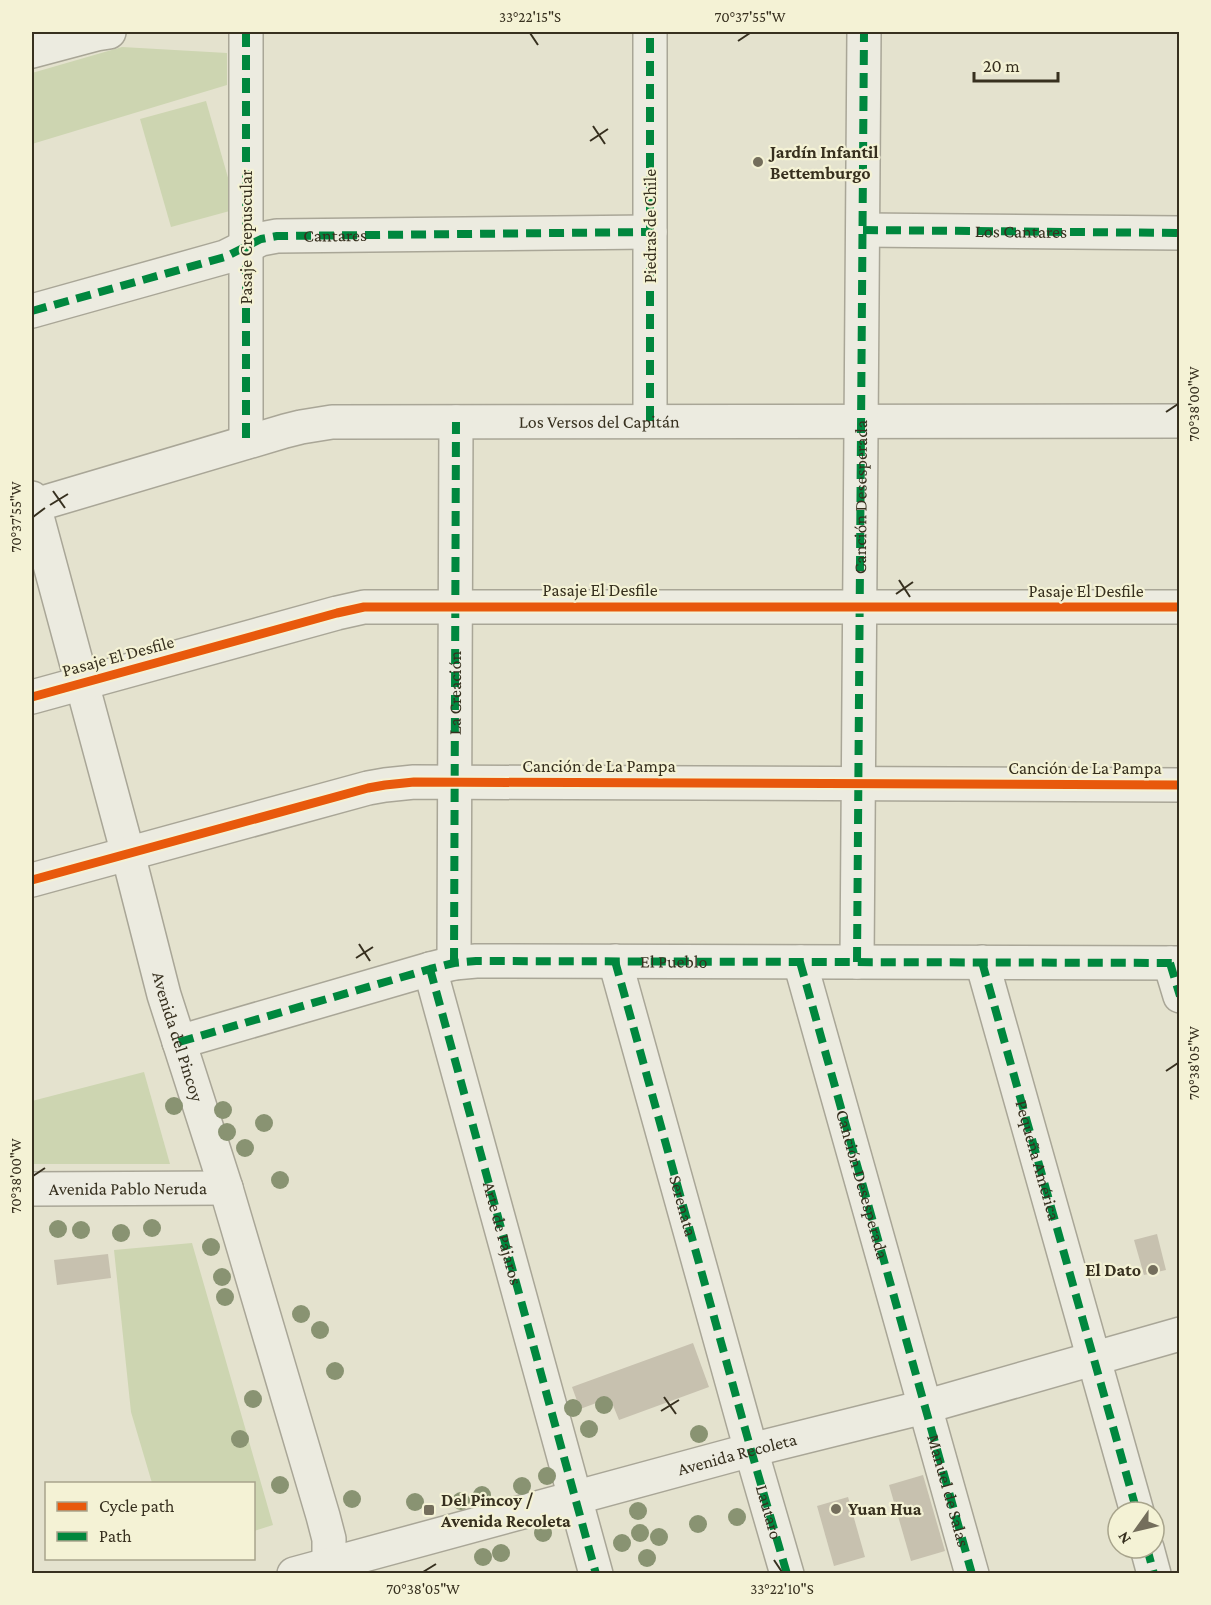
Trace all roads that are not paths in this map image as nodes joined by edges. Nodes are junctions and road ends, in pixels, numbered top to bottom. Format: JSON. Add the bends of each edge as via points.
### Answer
{"nodes":[{"id":1,"x":109,"y":32,"type":"edge"},
{"id":2,"x":246,"y":32,"type":"edge"},
{"id":3,"x":650,"y":32,"type":"edge"},
{"id":4,"x":864,"y":32,"type":"edge"},
{"id":5,"x":32,"y":51,"type":"edge"},
{"id":6,"x":863,"y":230,"type":"junction"},
{"id":7,"x":650,"y":232,"type":"junction"},
{"id":8,"x":1179,"y":233,"type":"edge"},
{"id":9,"x":246,"y":245,"type":"junction"},
{"id":10,"x":32,"y":311,"type":"edge"},
{"id":11,"x":861,"y":421,"type":"junction"},
{"id":12,"x":1179,"y":421,"type":"edge"},
{"id":13,"x":456,"y":422,"type":"junction"},
{"id":14,"x":650,"y":422,"type":"junction"},
{"id":15,"x":246,"y":442,"type":"junction"},
{"id":16,"x":32,"y":503,"type":"edge"},
{"id":17,"x":455,"y":606,"type":"junction"},
{"id":18,"x":860,"y":607,"type":"junction"},
{"id":19,"x":1179,"y":608,"type":"edge"},
{"id":20,"x":82,"y":683,"type":"junction"},
{"id":21,"x":32,"y":697,"type":"edge"},
{"id":22,"x":454,"y":783,"type":"junction"},
{"id":23,"x":858,"y":783,"type":"junction"},
{"id":24,"x":1179,"y":784,"type":"edge"},
{"id":25,"x":128,"y":854,"type":"junction"},
{"id":26,"x":32,"y":880,"type":"edge"},
{"id":27,"x":615,"y":961,"type":"junction"},
{"id":28,"x":800,"y":962,"type":"junction"},
{"id":29,"x":857,"y":962,"type":"junction"},
{"id":30,"x":982,"y":962,"type":"junction"},
{"id":31,"x":1175,"y":963,"type":"edge"},
{"id":32,"x":442,"y":966,"type":"junction"},
{"id":33,"x":1179,"y":996,"type":"edge"},
{"id":34,"x":179,"y":1042,"type":"junction"},
{"id":35,"x":226,"y":1188,"type":"junction"},
{"id":36,"x":32,"y":1189,"type":"edge"},
{"id":37,"x":1179,"y":1334,"type":"edge"},
{"id":38,"x":1094,"y":1359,"type":"junction"},
{"id":39,"x":924,"y":1407,"type":"junction"},
{"id":40,"x":751,"y":1450,"type":"junction"},
{"id":41,"x":576,"y":1498,"type":"junction"},
{"id":42,"x":1134,"y":1500,"type":"edge"},
{"id":43,"x":329,"y":1569,"type":"edge"},
{"id":44,"x":294,"y":1574,"type":"edge"},
{"id":45,"x":596,"y":1574,"type":"edge"},
{"id":46,"x":787,"y":1574,"type":"edge"},
{"id":47,"x":972,"y":1574,"type":"edge"}],
"edges":[{"from":1,"to":5,"type":"street"},
{"from":2,"to":9,"type":"street","name":"Pasaje Crepuscular"},
{"from":3,"to":7,"type":"street","name":"Piedras de Chile"},
{"from":4,"to":6,"type":"street","name":"Canción Desesperada"},
{"from":6,"to":8,"type":"street","name":"Los Cantares"},
{"from":6,"to":11,"type":"street","name":"Canción Desesperada"},
{"from":7,"to":9,"type":"street","name":"Cantares","via":[[276,236]]},
{"from":7,"to":14,"type":"street","name":"Piedras de Chile"},
{"from":9,"to":10,"type":"street","name":"Cantares","via":[[225,257]]},
{"from":9,"to":15,"type":"street","name":"Pasaje Crepuscular"},
{"from":11,"to":12,"type":"street","name":"Los Versos del Capitán"},
{"from":11,"to":14,"type":"street","name":"Los Versos del Capitán"},
{"from":11,"to":18,"type":"street","name":"Canción Desesperada"},
{"from":13,"to":14,"type":"street","name":"Los Versos del Capitán"},
{"from":13,"to":15,"type":"street","name":"Los Versos del Capitán","via":[[332,422]]},
{"from":13,"to":17,"type":"street","name":"La Creación"},
{"from":15,"to":16,"type":"street","name":"Los Versos del Capitán"},
{"from":16,"to":20,"type":"street","name":"Avenida del Pincoy"},
{"from":17,"to":18,"type":"street","name":"Pasaje El Desfile"},
{"from":17,"to":20,"type":"street","name":"Pasaje El Desfile","via":[[364,607]]},
{"from":17,"to":22,"type":"street","name":"La Creación"},
{"from":18,"to":19,"type":"street","name":"Pasaje El Desfile"},
{"from":18,"to":23,"type":"street","name":"Canción Desesperada"},
{"from":20,"to":21,"type":"street","name":"Pasaje El Desfile"},
{"from":20,"to":25,"type":"street","name":"Avenida del Pincoy"},
{"from":22,"to":23,"type":"street","name":"Canción de La Pampa"},
{"from":22,"to":25,"type":"street","name":"Canción de La Pampa","via":[[414,782],[368,788]]},
{"from":22,"to":32,"type":"street","name":"La Creación"},
{"from":23,"to":24,"type":"street","name":"Canción de La Pampa"},
{"from":23,"to":29,"type":"street","name":"Canción Desesperada"},
{"from":25,"to":26,"type":"street","name":"Canción de La Pampa"},
{"from":25,"to":34,"type":"street","name":"Avenida del Pincoy"},
{"from":27,"to":28,"type":"street","name":"El Pueblo"},
{"from":27,"to":32,"type":"street","name":"El Pueblo","via":[[476,961]]},
{"from":27,"to":40,"type":"street","name":"Serenata"},
{"from":28,"to":29,"type":"street","name":"El Pueblo"},
{"from":28,"to":39,"type":"street","name":"Canción Desesperada"},
{"from":29,"to":30,"type":"street","name":"El Pueblo"},
{"from":30,"to":31,"type":"street","name":"El Pueblo"},
{"from":30,"to":38,"type":"street","name":"Pequeña América"},
{"from":31,"to":33,"type":"street"},
{"from":32,"to":34,"type":"street","name":"El Pueblo"},
{"from":32,"to":41,"type":"street","name":"Arte de Pájaros"},
{"from":34,"to":35,"type":"street","name":"Avenida del Pincoy"},
{"from":35,"to":36,"type":"street","name":"Avenida Pablo Neruda"},
{"from":35,"to":43,"type":"street","name":"Avenida del Pincoy","via":[[323,1516],[329,1539]]},
{"from":37,"to":38,"type":"street","name":"Avenida Recoleta"},
{"from":38,"to":39,"type":"street","name":"Avenida Recoleta"},
{"from":38,"to":42,"type":"street","name":"Pequeña América"},
{"from":39,"to":40,"type":"street","name":"Avenida Recoleta"},
{"from":39,"to":47,"type":"street","name":"Manuel de Salas"},
{"from":40,"to":41,"type":"street","name":"Avenida Recoleta"},
{"from":40,"to":46,"type":"street","name":"Lautaro"},
{"from":41,"to":43,"type":"street","name":"Avenida Recoleta"},
{"from":41,"to":45,"type":"street","name":"Arte de Pájaros"},
{"from":43,"to":44,"type":"street","name":"Avenida Recoleta"}]}
